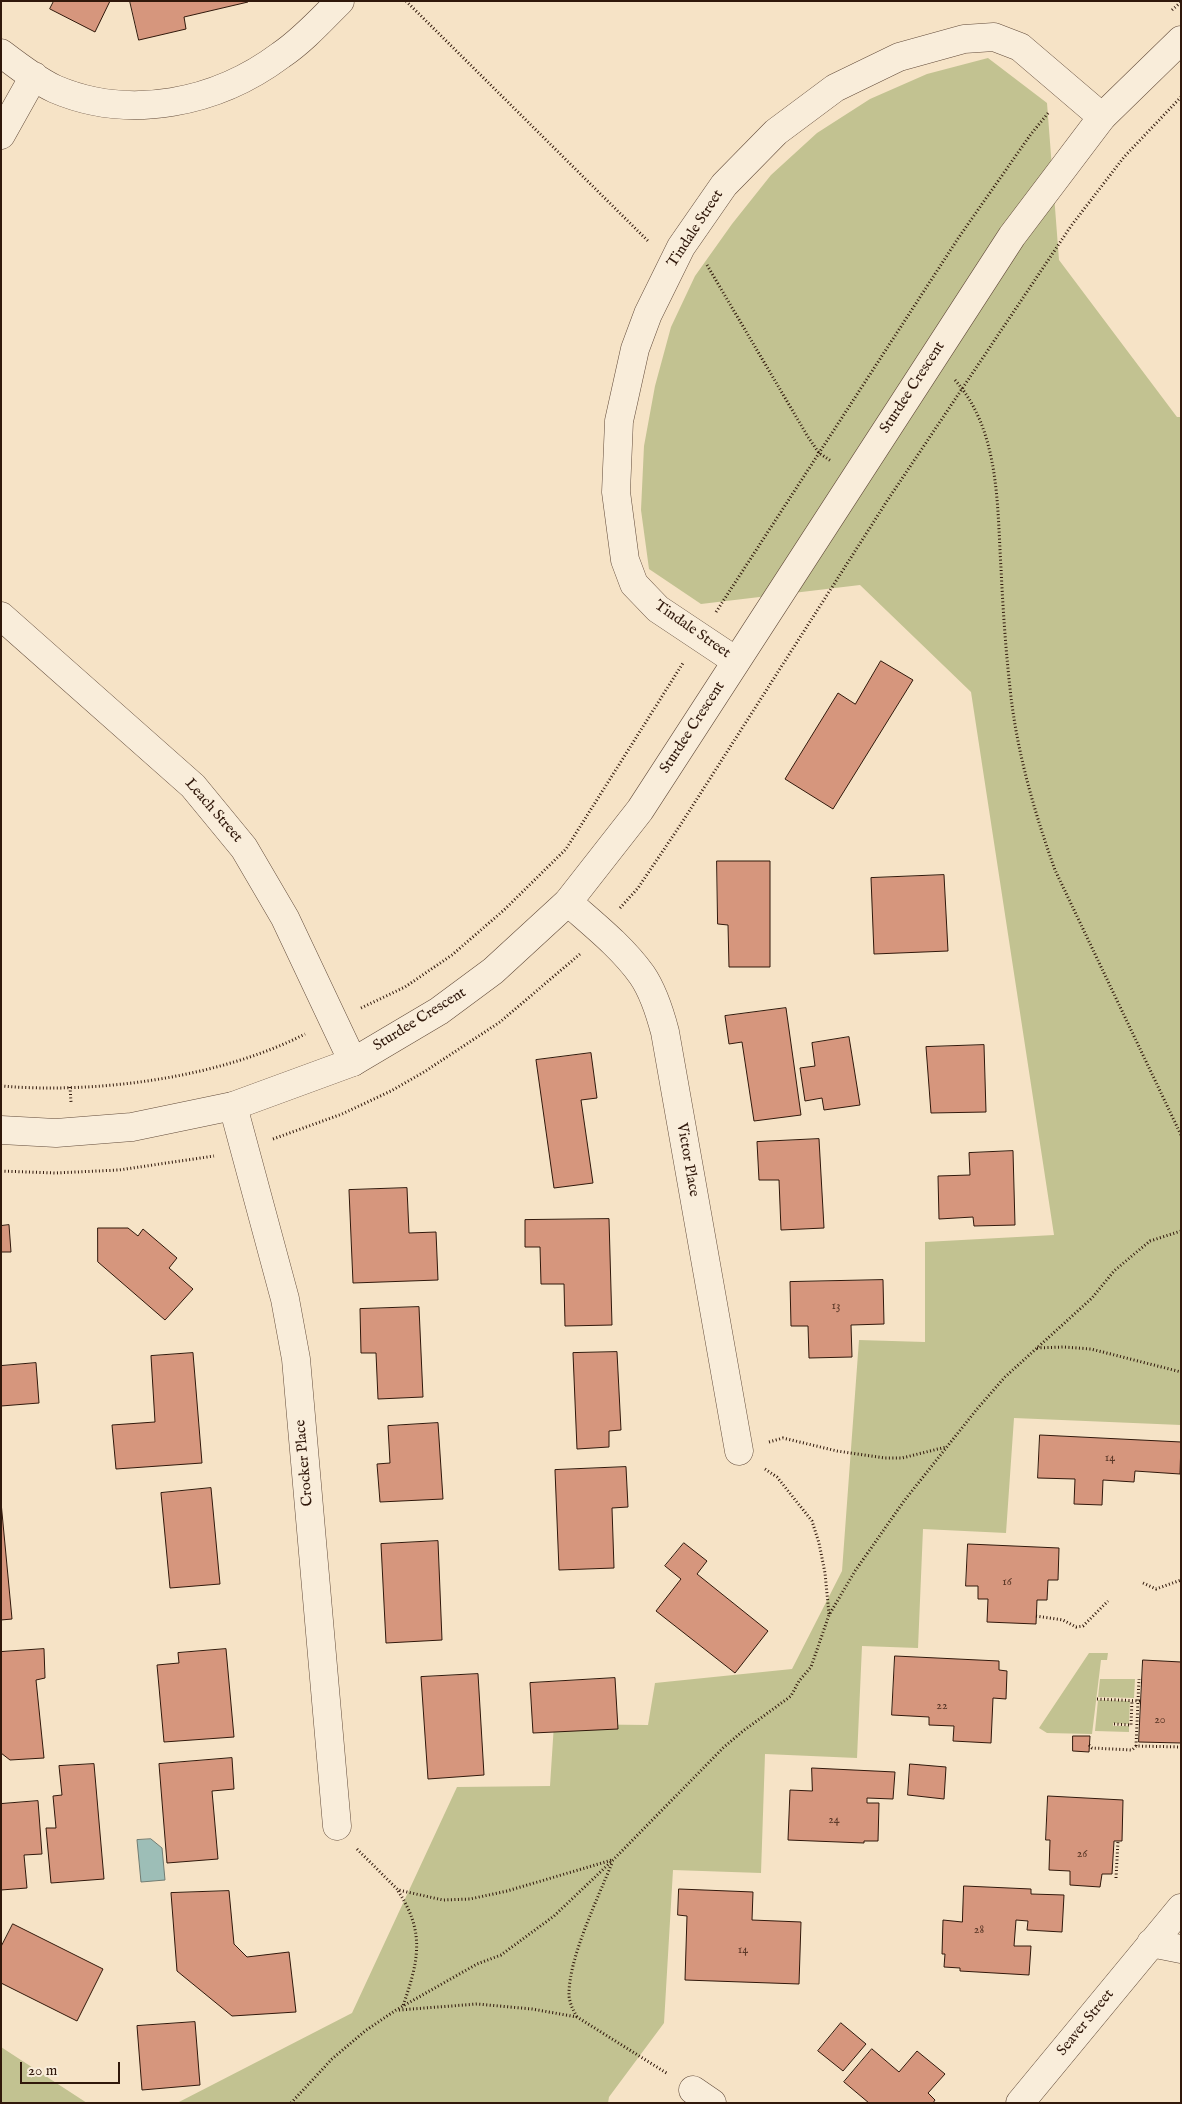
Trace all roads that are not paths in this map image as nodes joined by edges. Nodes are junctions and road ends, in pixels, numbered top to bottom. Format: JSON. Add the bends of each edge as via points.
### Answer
{"nodes":[{"id":1,"x":340,"y":1,"type":"edge"},
{"id":2,"x":1181,"y":40,"type":"edge"},
{"id":3,"x":1,"y":53,"type":"edge"},
{"id":4,"x":34,"y":76,"type":"junction"},
{"id":5,"x":1102,"y":117,"type":"junction"},
{"id":6,"x":1,"y":135,"type":"edge"},
{"id":7,"x":1,"y":616,"type":"edge"},
{"id":8,"x":736,"y":661,"type":"junction"},
{"id":9,"x":568,"y":902,"type":"junction"},
{"id":10,"x":353,"y":1062,"type":"junction"},
{"id":11,"x":233,"y":1106,"type":"junction"},
{"id":12,"x":1,"y":1130,"type":"edge"},
{"id":13,"x":739,"y":1451,"type":"road end"},
{"id":14,"x":337,"y":1826,"type":"road end"},
{"id":15,"x":1181,"y":1908,"type":"edge"},
{"id":16,"x":1152,"y":1943,"type":"junction"},
{"id":17,"x":1181,"y":1949,"type":"edge"},
{"id":18,"x":1020,"y":2103,"type":"edge"}],
"edges":[{"from":1,"to":4,"type":"street","via":[[280,56],[231,85],[179,102],[153,105],[102,103],[55,89]]},
{"from":2,"to":5,"type":"street","name":"Sturdee Crescent"},
{"from":3,"to":4,"type":"street"},
{"from":4,"to":6,"type":"street"},
{"from":5,"to":8,"type":"street","name":"Sturdee Crescent","via":[[1012,236]]},
{"from":5,"to":8,"type":"street","name":"Tindale Street","via":[[1020,47],[994,37],[964,38],[899,57],[835,88],[776,132],[724,185],[681,247],[648,314],[635,349],[619,421],[616,492],[625,560],[634,584],[658,610]]},
{"from":7,"to":10,"type":"street","name":"Leach Street","via":[[193,786],[244,848],[285,918]]},
{"from":8,"to":9,"type":"street","name":"Sturdee Crescent","via":[[640,810]]},
{"from":9,"to":10,"type":"street","name":"Sturdee Crescent","via":[[493,971],[439,1011]]},
{"from":9,"to":13,"type":"street","name":"Victor Place","via":[[618,947],[643,976],[659,1012]]},
{"from":10,"to":11,"type":"street","name":"Sturdee Crescent"},
{"from":11,"to":12,"type":"street","name":"Sturdee Crescent","via":[[132,1127],[56,1133]]},
{"from":11,"to":14,"type":"street","name":"Crocker Place","via":[[285,1299],[296,1359]]},
{"from":15,"to":16,"type":"street","name":"Seaver Street"},
{"from":16,"to":17,"type":"street"},
{"from":16,"to":18,"type":"street","name":"Seaver Street"}]}
